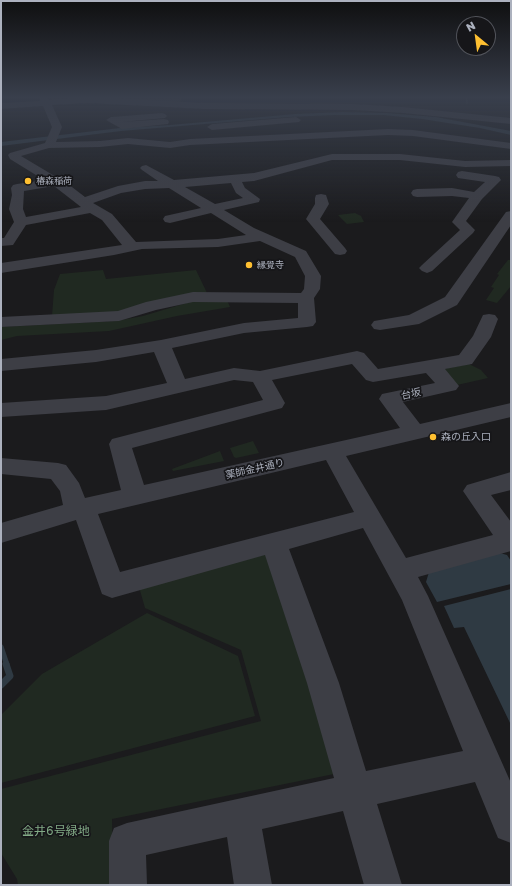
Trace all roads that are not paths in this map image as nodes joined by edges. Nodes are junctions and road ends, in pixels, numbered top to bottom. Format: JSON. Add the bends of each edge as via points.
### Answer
{"nodes":[{"id":1,"x":262,"y":138,"type":"edge"},
{"id":2,"x":453,"y":138,"type":"edge"},
{"id":3,"x":51,"y":141,"type":"junction"},
{"id":4,"x":511,"y":146,"type":"edge"},
{"id":5,"x":1,"y":150,"type":"edge"},
{"id":6,"x":445,"y":163,"type":"junction"},
{"id":7,"x":511,"y":163,"type":"edge"},
{"id":8,"x":146,"y":168,"type":"dead end"},
{"id":9,"x":235,"y":179,"type":"junction"},
{"id":10,"x":55,"y":182,"type":"junction"},
{"id":11,"x":171,"y":183,"type":"junction"},
{"id":12,"x":417,"y":193,"type":"dead end"},
{"id":13,"x":477,"y":196,"type":"junction"},
{"id":14,"x":320,"y":198,"type":"dead end"},
{"id":15,"x":88,"y":206,"type":"junction"},
{"id":16,"x":212,"y":209,"type":"junction"},
{"id":17,"x":511,"y":215,"type":"edge"},
{"id":18,"x":170,"y":219,"type":"dead end"},
{"id":19,"x":21,"y":222,"type":"junction"},
{"id":20,"x":260,"y":237,"type":"junction"},
{"id":21,"x":1,"y":242,"type":"edge"},
{"id":22,"x":132,"y":247,"type":"junction"},
{"id":23,"x":314,"y":253,"type":"junction"},
{"id":24,"x":1,"y":268,"type":"edge"},
{"id":25,"x":427,"y":268,"type":"dead end"},
{"id":26,"x":306,"y":298,"type":"junction"},
{"id":27,"x":489,"y":319,"type":"dead end"},
{"id":28,"x":1,"y":322,"type":"edge"},
{"id":29,"x":380,"y":325,"type":"dead end"},
{"id":30,"x":161,"y":345,"type":"junction"},
{"id":31,"x":1,"y":365,"type":"edge"},
{"id":32,"x":431,"y":366,"type":"junction"},
{"id":33,"x":260,"y":377,"type":"junction"},
{"id":34,"x":178,"y":387,"type":"junction"},
{"id":35,"x":1,"y":410,"type":"edge"},
{"id":36,"x":511,"y":410,"type":"edge"},
{"id":37,"x":414,"y":432,"type":"junction"},
{"id":38,"x":332,"y":451,"type":"junction"},
{"id":39,"x":1,"y":466,"type":"edge"},
{"id":40,"x":511,"y":481,"type":"edge"},
{"id":41,"x":135,"y":496,"type":"junction"},
{"id":42,"x":80,"y":509,"type":"junction"},
{"id":43,"x":370,"y":517,"type":"junction"},
{"id":44,"x":1,"y":533,"type":"edge"},
{"id":45,"x":511,"y":541,"type":"edge"},
{"id":46,"x":274,"y":544,"type":"junction"},
{"id":47,"x":400,"y":571,"type":"junction"},
{"id":48,"x":485,"y":763,"type":"junction"},
{"id":49,"x":354,"y":791,"type":"junction"},
{"id":50,"x":242,"y":816,"type":"junction"},
{"id":51,"x":511,"y":825,"type":"edge"},
{"id":52,"x":128,"y":885,"type":"edge"},
{"id":53,"x":253,"y":885,"type":"edge"},
{"id":54,"x":383,"y":885,"type":"edge"}],
"edges":[{"from":1,"to":3,"type":"street","via":[[170,145],[128,141],[100,144]]},
{"from":2,"to":4,"type":"street"},
{"from":3,"to":5,"type":"street"},
{"from":3,"to":10,"type":"street","via":[[14,156]]},
{"from":6,"to":7,"type":"street"},
{"from":6,"to":9,"type":"street","via":[[341,156],[254,177]]},
{"from":6,"to":13,"type":"street","via":[[452,174],[495,180]]},
{"from":8,"to":11,"type":"street"},
{"from":9,"to":11,"type":"street"},
{"from":9,"to":16,"type":"street","via":[[240,190],[254,199]]},
{"from":10,"to":15,"type":"street"},
{"from":10,"to":19,"type":"street","via":[[17,188],[16,209]]},
{"from":11,"to":15,"type":"street","via":[[145,184],[118,190]]},
{"from":11,"to":16,"type":"street"},
{"from":12,"to":13,"type":"street","via":[[452,192]]},
{"from":13,"to":25,"type":"street","via":[[459,222],[468,230]]},
{"from":14,"to":23,"type":"street","via":[[322,204],[313,219],[340,251]]},
{"from":15,"to":19,"type":"street"},
{"from":15,"to":22,"type":"street","via":[[108,217]]},
{"from":16,"to":18,"type":"street"},
{"from":16,"to":20,"type":"street"},
{"from":17,"to":29,"type":"street","via":[[451,301],[418,321]]},
{"from":19,"to":21,"type":"street","via":[[8,242]]},
{"from":20,"to":22,"type":"street","via":[[218,243]]},
{"from":20,"to":23,"type":"street"},
{"from":22,"to":24,"type":"street"},
{"from":23,"to":26,"type":"street","via":[[312,289]]},
{"from":26,"to":28,"type":"street","via":[[193,297],[119,316]]},
{"from":26,"to":30,"type":"street","via":[[307,322],[244,328]]},
{"from":27,"to":32,"type":"street","via":[[482,337],[465,360]]},
{"from":30,"to":31,"type":"street","via":[[96,356]]},
{"from":30,"to":34,"type":"street"},
{"from":32,"to":33,"type":"street","via":[[373,376],[358,357]]},
{"from":32,"to":37,"type":"street","name":"台坂","via":[[449,386],[388,399]]},
{"from":33,"to":34,"type":"street","via":[[234,374]]},
{"from":33,"to":41,"type":"street","via":[[275,403],[120,444]]},
{"from":34,"to":35,"type":"street","via":[[106,403]]},
{"from":36,"to":37,"type":"street","name":"薬師金井通り"},
{"from":37,"to":38,"type":"street","name":"薬師金井通り"},
{"from":38,"to":41,"type":"street","name":"薬師金井通り"},
{"from":38,"to":43,"type":"street"},
{"from":39,"to":42,"type":"street","via":[[58,472],[71,489]]},
{"from":40,"to":45,"type":"street","via":[[475,491]]},
{"from":41,"to":42,"type":"street","name":"薬師金井通り"},
{"from":42,"to":44,"type":"street","name":"薬師金井通り"},
{"from":42,"to":46,"type":"street","via":[[112,586]]},
{"from":43,"to":46,"type":"street"},
{"from":43,"to":47,"type":"street"},
{"from":45,"to":47,"type":"street"},
{"from":46,"to":49,"type":"street","via":[[323,683]]},
{"from":47,"to":48,"type":"street","via":[[414,596]]},
{"from":48,"to":49,"type":"street"},
{"from":48,"to":51,"type":"street"},
{"from":49,"to":50,"type":"street"},
{"from":49,"to":54,"type":"street"},
{"from":50,"to":52,"type":"street","via":[[127,842]]},
{"from":50,"to":53,"type":"street"}]}
